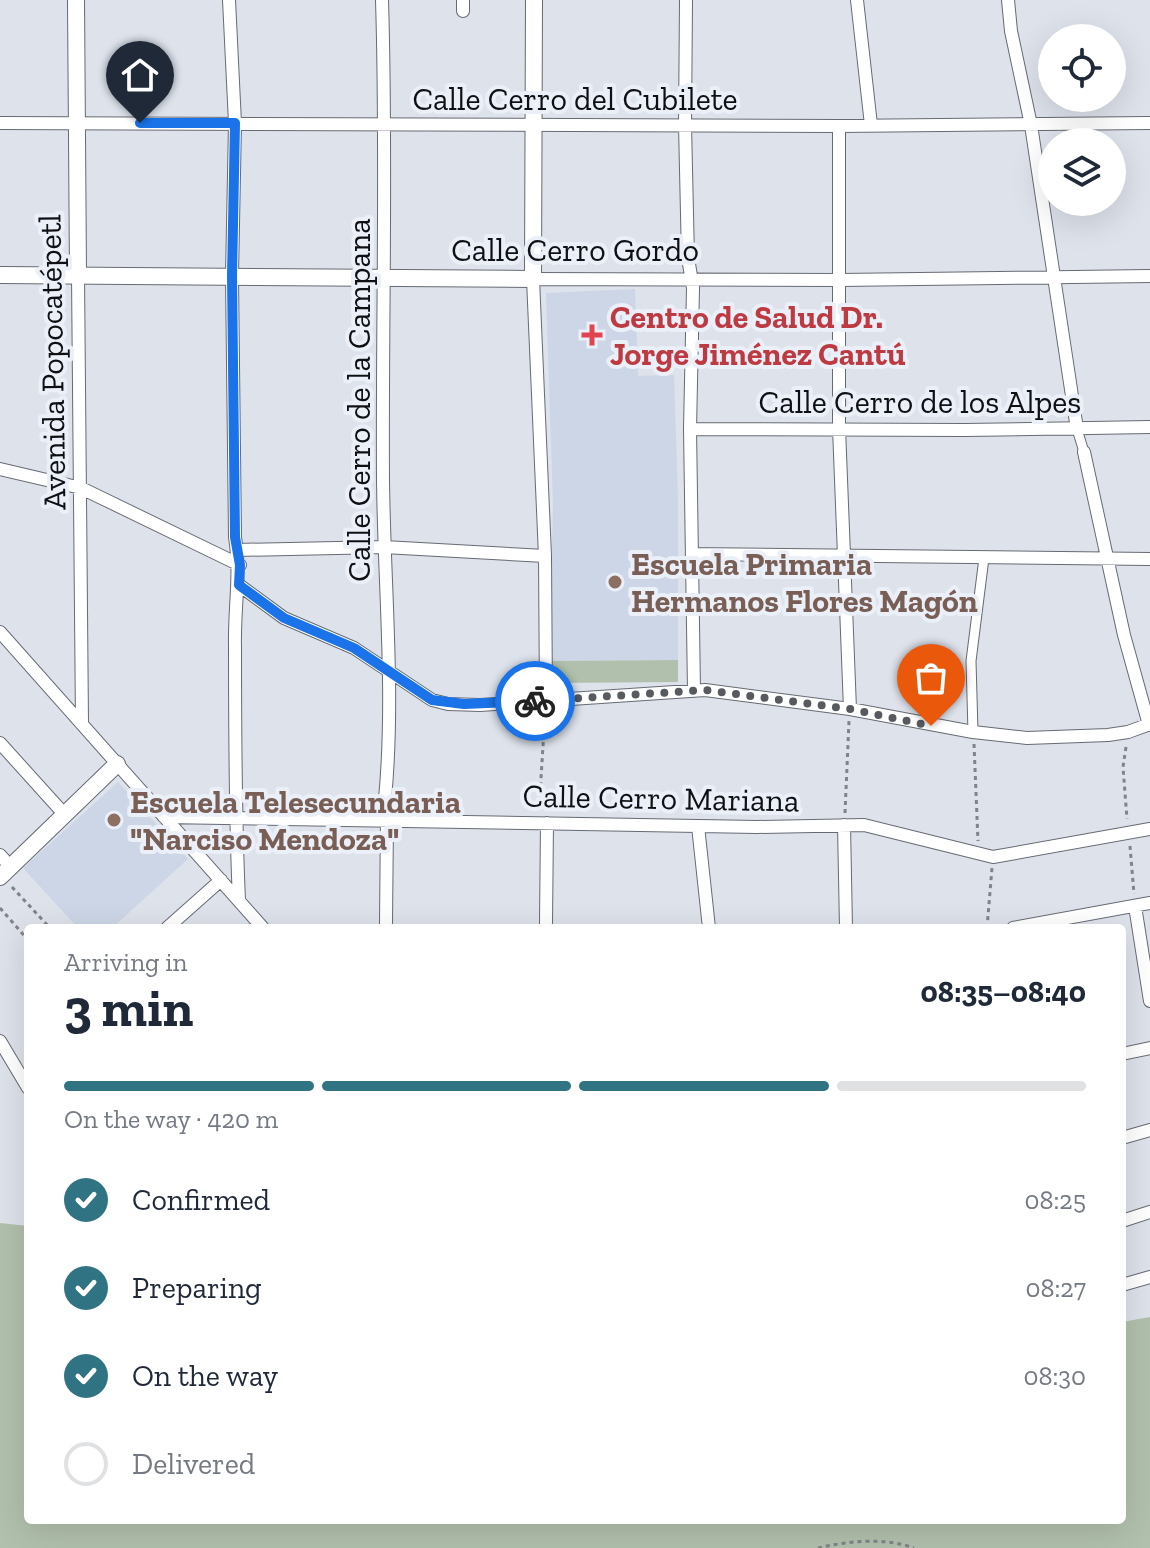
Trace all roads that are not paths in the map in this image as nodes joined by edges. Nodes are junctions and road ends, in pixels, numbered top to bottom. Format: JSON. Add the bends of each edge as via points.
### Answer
{"nodes":[{"id":1,"x":76,"y":0,"type":"edge"},
{"id":2,"x":229,"y":0,"type":"edge"},
{"id":3,"x":382,"y":0,"type":"edge"},
{"id":4,"x":534,"y":0,"type":"edge"},
{"id":5,"x":686,"y":0,"type":"edge"},
{"id":6,"x":857,"y":0,"type":"edge"},
{"id":7,"x":1008,"y":0,"type":"edge"},
{"id":8,"x":0,"y":123,"type":"edge"},
{"id":9,"x":78,"y":123,"type":"junction"},
{"id":10,"x":235,"y":123,"type":"junction"},
{"id":11,"x":1150,"y":123,"type":"edge"},
{"id":12,"x":386,"y":124,"type":"junction"},
{"id":13,"x":535,"y":124,"type":"junction"},
{"id":14,"x":685,"y":125,"type":"junction"},
{"id":15,"x":871,"y":125,"type":"junction"},
{"id":16,"x":1031,"y":125,"type":"junction"},
{"id":17,"x":839,"y":126,"type":"junction"},
{"id":18,"x":0,"y":275,"type":"edge"},
{"id":19,"x":78,"y":275,"type":"junction"},
{"id":20,"x":1055,"y":275,"type":"junction"},
{"id":21,"x":232,"y":276,"type":"junction"},
{"id":22,"x":1150,"y":276,"type":"edge"},
{"id":23,"x":382,"y":278,"type":"junction"},
{"id":24,"x":691,"y":278,"type":"junction"},
{"id":25,"x":533,"y":279,"type":"junction"},
{"id":26,"x":840,"y":280,"type":"junction"},
{"id":27,"x":1150,"y":427,"type":"edge"},
{"id":28,"x":839,"y":428,"type":"junction"},
{"id":29,"x":690,"y":429,"type":"junction"},
{"id":30,"x":1077,"y":429,"type":"junction"},
{"id":31,"x":1084,"y":452,"type":"joint"},
{"id":32,"x":0,"y":469,"type":"edge"},
{"id":33,"x":81,"y":488,"type":"junction"},
{"id":34,"x":384,"y":547,"type":"junction"},
{"id":35,"x":237,"y":550,"type":"junction"},
{"id":36,"x":692,"y":554,"type":"junction"},
{"id":37,"x":545,"y":556,"type":"junction"},
{"id":38,"x":844,"y":557,"type":"junction"},
{"id":39,"x":984,"y":558,"type":"junction"},
{"id":40,"x":1107,"y":559,"type":"junction"},
{"id":41,"x":1150,"y":559,"type":"edge"},
{"id":42,"x":240,"y":565,"type":"junction"},
{"id":43,"x":239,"y":585,"type":"junction"},
{"id":44,"x":0,"y":632,"type":"edge"},
{"id":45,"x":390,"y":670,"type":"junction"},
{"id":46,"x":694,"y":690,"type":"junction"},
{"id":47,"x":546,"y":701,"type":"junction"},
{"id":48,"x":850,"y":709,"type":"junction"},
{"id":49,"x":82,"y":722,"type":"junction"},
{"id":50,"x":1150,"y":724,"type":"edge"},
{"id":51,"x":973,"y":732,"type":"junction"},
{"id":52,"x":0,"y":743,"type":"edge"},
{"id":53,"x":117,"y":764,"type":"junction"},
{"id":54,"x":385,"y":799,"type":"dead end"},
{"id":55,"x":65,"y":815,"type":"junction"},
{"id":56,"x":164,"y":817,"type":"junction"},
{"id":57,"x":235,"y":818,"type":"junction"},
{"id":58,"x":387,"y":819,"type":"junction"},
{"id":59,"x":547,"y":823,"type":"junction"},
{"id":60,"x":844,"y":825,"type":"junction"},
{"id":61,"x":698,"y":826,"type":"junction"},
{"id":62,"x":1150,"y":829,"type":"edge"},
{"id":63,"x":3,"y":868,"type":"edge"},
{"id":64,"x":221,"y":880,"type":"junction"},
{"id":65,"x":239,"y":900,"type":"junction"},
{"id":66,"x":1150,"y":903,"type":"edge"},
{"id":67,"x":1135,"y":906,"type":"junction"},
{"id":68,"x":546,"y":923,"type":"dead end"},
{"id":69,"x":172,"y":924,"type":"edge"},
{"id":70,"x":260,"y":924,"type":"edge"},
{"id":71,"x":386,"y":924,"type":"edge"},
{"id":72,"x":709,"y":924,"type":"edge"},
{"id":73,"x":846,"y":924,"type":"edge"},
{"id":74,"x":1035,"y":924,"type":"edge"},
{"id":75,"x":1150,"y":1001,"type":"edge"},
{"id":76,"x":0,"y":1041,"type":"edge"},
{"id":77,"x":1150,"y":1048,"type":"edge"},
{"id":78,"x":1126,"y":1053,"type":"edge"},
{"id":79,"x":24,"y":1081,"type":"edge"},
{"id":80,"x":1150,"y":1130,"type":"edge"},
{"id":81,"x":1126,"y":1137,"type":"edge"},
{"id":82,"x":1150,"y":1212,"type":"edge"},
{"id":83,"x":1126,"y":1220,"type":"edge"},
{"id":84,"x":1150,"y":1277,"type":"edge"},
{"id":85,"x":1126,"y":1284,"type":"edge"}],
"edges":[{"from":1,"to":9,"type":"street","name":"Avenida Popocatépetl"},
{"from":2,"to":10,"type":"street"},
{"from":3,"to":12,"type":"street","name":"Calle Cerro de la Campana"},
{"from":4,"to":13,"type":"street"},
{"from":5,"to":14,"type":"street"},
{"from":6,"to":15,"type":"street"},
{"from":7,"to":16,"type":"street"},
{"from":8,"to":9,"type":"street","name":"Calle Cerro del Cubilete"},
{"from":9,"to":10,"type":"street","name":"Calle Cerro del Cubilete"},
{"from":9,"to":19,"type":"street","name":"Avenida Popocatépetl"},
{"from":10,"to":12,"type":"street","name":"Calle Cerro del Cubilete"},
{"from":10,"to":21,"type":"street"},
{"from":11,"to":16,"type":"street","name":"Calle Cerro del Cubilete"},
{"from":12,"to":13,"type":"street","name":"Calle Cerro del Cubilete"},
{"from":12,"to":23,"type":"street","name":"Calle Cerro de la Campana"},
{"from":13,"to":14,"type":"street","name":"Calle Cerro del Cubilete"},
{"from":13,"to":25,"type":"street"},
{"from":14,"to":17,"type":"street","name":"Calle Cerro del Cubilete"},
{"from":14,"to":24,"type":"street"},
{"from":15,"to":16,"type":"street","name":"Calle Cerro del Cubilete"},
{"from":15,"to":17,"type":"street","name":"Calle Cerro del Cubilete"},
{"from":16,"to":20,"type":"street"},
{"from":17,"to":26,"type":"street"},
{"from":18,"to":19,"type":"street","name":"Calle Cerro Gordo"},
{"from":19,"to":21,"type":"street","name":"Calle Cerro Gordo"},
{"from":19,"to":33,"type":"street","name":"Avenida Popocatépetl"},
{"from":20,"to":22,"type":"street","name":"Calle Cerro Gordo"},
{"from":20,"to":26,"type":"street","name":"Calle Cerro Gordo"},
{"from":20,"to":30,"type":"street"},
{"from":21,"to":23,"type":"street","name":"Calle Cerro Gordo"},
{"from":21,"to":35,"type":"street"},
{"from":23,"to":25,"type":"street","name":"Calle Cerro Gordo"},
{"from":23,"to":34,"type":"street","name":"Calle Cerro de la Campana"},
{"from":24,"to":25,"type":"street","name":"Calle Cerro Gordo"},
{"from":24,"to":26,"type":"street","name":"Calle Cerro Gordo"},
{"from":24,"to":29,"type":"street"},
{"from":25,"to":37,"type":"street"},
{"from":26,"to":28,"type":"street"},
{"from":27,"to":30,"type":"street","name":"Calle Cerro de los Alpes"},
{"from":28,"to":29,"type":"street","name":"Calle Cerro de los Alpes"},
{"from":28,"to":30,"type":"street","name":"Calle Cerro de los Alpes"},
{"from":28,"to":38,"type":"street"},
{"from":29,"to":36,"type":"street"},
{"from":30,"to":31,"type":"street"},
{"from":31,"to":40,"type":"street"},
{"from":32,"to":33,"type":"street"},
{"from":33,"to":42,"type":"street"},
{"from":33,"to":49,"type":"street","name":"Avenida Popocatépetl"},
{"from":34,"to":35,"type":"street"},
{"from":34,"to":37,"type":"street"},
{"from":34,"to":45,"type":"street","name":"Calle Cerro de la Campana"},
{"from":35,"to":42,"type":"street"},
{"from":36,"to":38,"type":"street"},
{"from":36,"to":46,"type":"street"},
{"from":37,"to":47,"type":"street"},
{"from":38,"to":39,"type":"street"},
{"from":38,"to":48,"type":"street"},
{"from":39,"to":40,"type":"street"},
{"from":39,"to":51,"type":"street","via":[[971,661]]},
{"from":40,"to":41,"type":"street"},
{"from":40,"to":50,"type":"street"},
{"from":42,"to":43,"type":"street"},
{"from":43,"to":45,"type":"street","via":[[284,618]]},
{"from":43,"to":57,"type":"street","via":[[234,622]]},
{"from":44,"to":49,"type":"street"},
{"from":45,"to":47,"type":"street","via":[[432,700],[448,704]]},
{"from":45,"to":54,"type":"street","name":"Calle Cerro de la Campana"},
{"from":46,"to":47,"type":"street"},
{"from":46,"to":48,"type":"street"},
{"from":48,"to":51,"type":"street"},
{"from":49,"to":53,"type":"street"},
{"from":50,"to":51,"type":"street","via":[[1128,732],[1069,738]]},
{"from":52,"to":55,"type":"street"},
{"from":53,"to":55,"type":"street"},
{"from":53,"to":56,"type":"street"},
{"from":55,"to":63,"type":"street"},
{"from":56,"to":57,"type":"street","name":"Calle Cerro Mariana"},
{"from":56,"to":64,"type":"street"},
{"from":57,"to":58,"type":"street","name":"Calle Cerro Mariana"},
{"from":57,"to":65,"type":"street"},
{"from":58,"to":59,"type":"street","name":"Calle Cerro Mariana"},
{"from":58,"to":71,"type":"street"},
{"from":59,"to":61,"type":"street","name":"Calle Cerro Mariana"},
{"from":59,"to":68,"type":"street"},
{"from":60,"to":61,"type":"street","name":"Calle Cerro Mariana"},
{"from":60,"to":62,"type":"street","name":"Calle Cerro Mariana","via":[[864,825],[993,857]]},
{"from":60,"to":73,"type":"street"},
{"from":61,"to":72,"type":"street"},
{"from":64,"to":65,"type":"street"},
{"from":64,"to":69,"type":"street"},
{"from":65,"to":70,"type":"street"},
{"from":66,"to":67,"type":"street"},
{"from":67,"to":74,"type":"street"},
{"from":67,"to":75,"type":"street"},
{"from":76,"to":79,"type":"street"},
{"from":77,"to":78,"type":"street"},
{"from":80,"to":81,"type":"street"},
{"from":82,"to":83,"type":"street"},
{"from":84,"to":85,"type":"street"}]}
